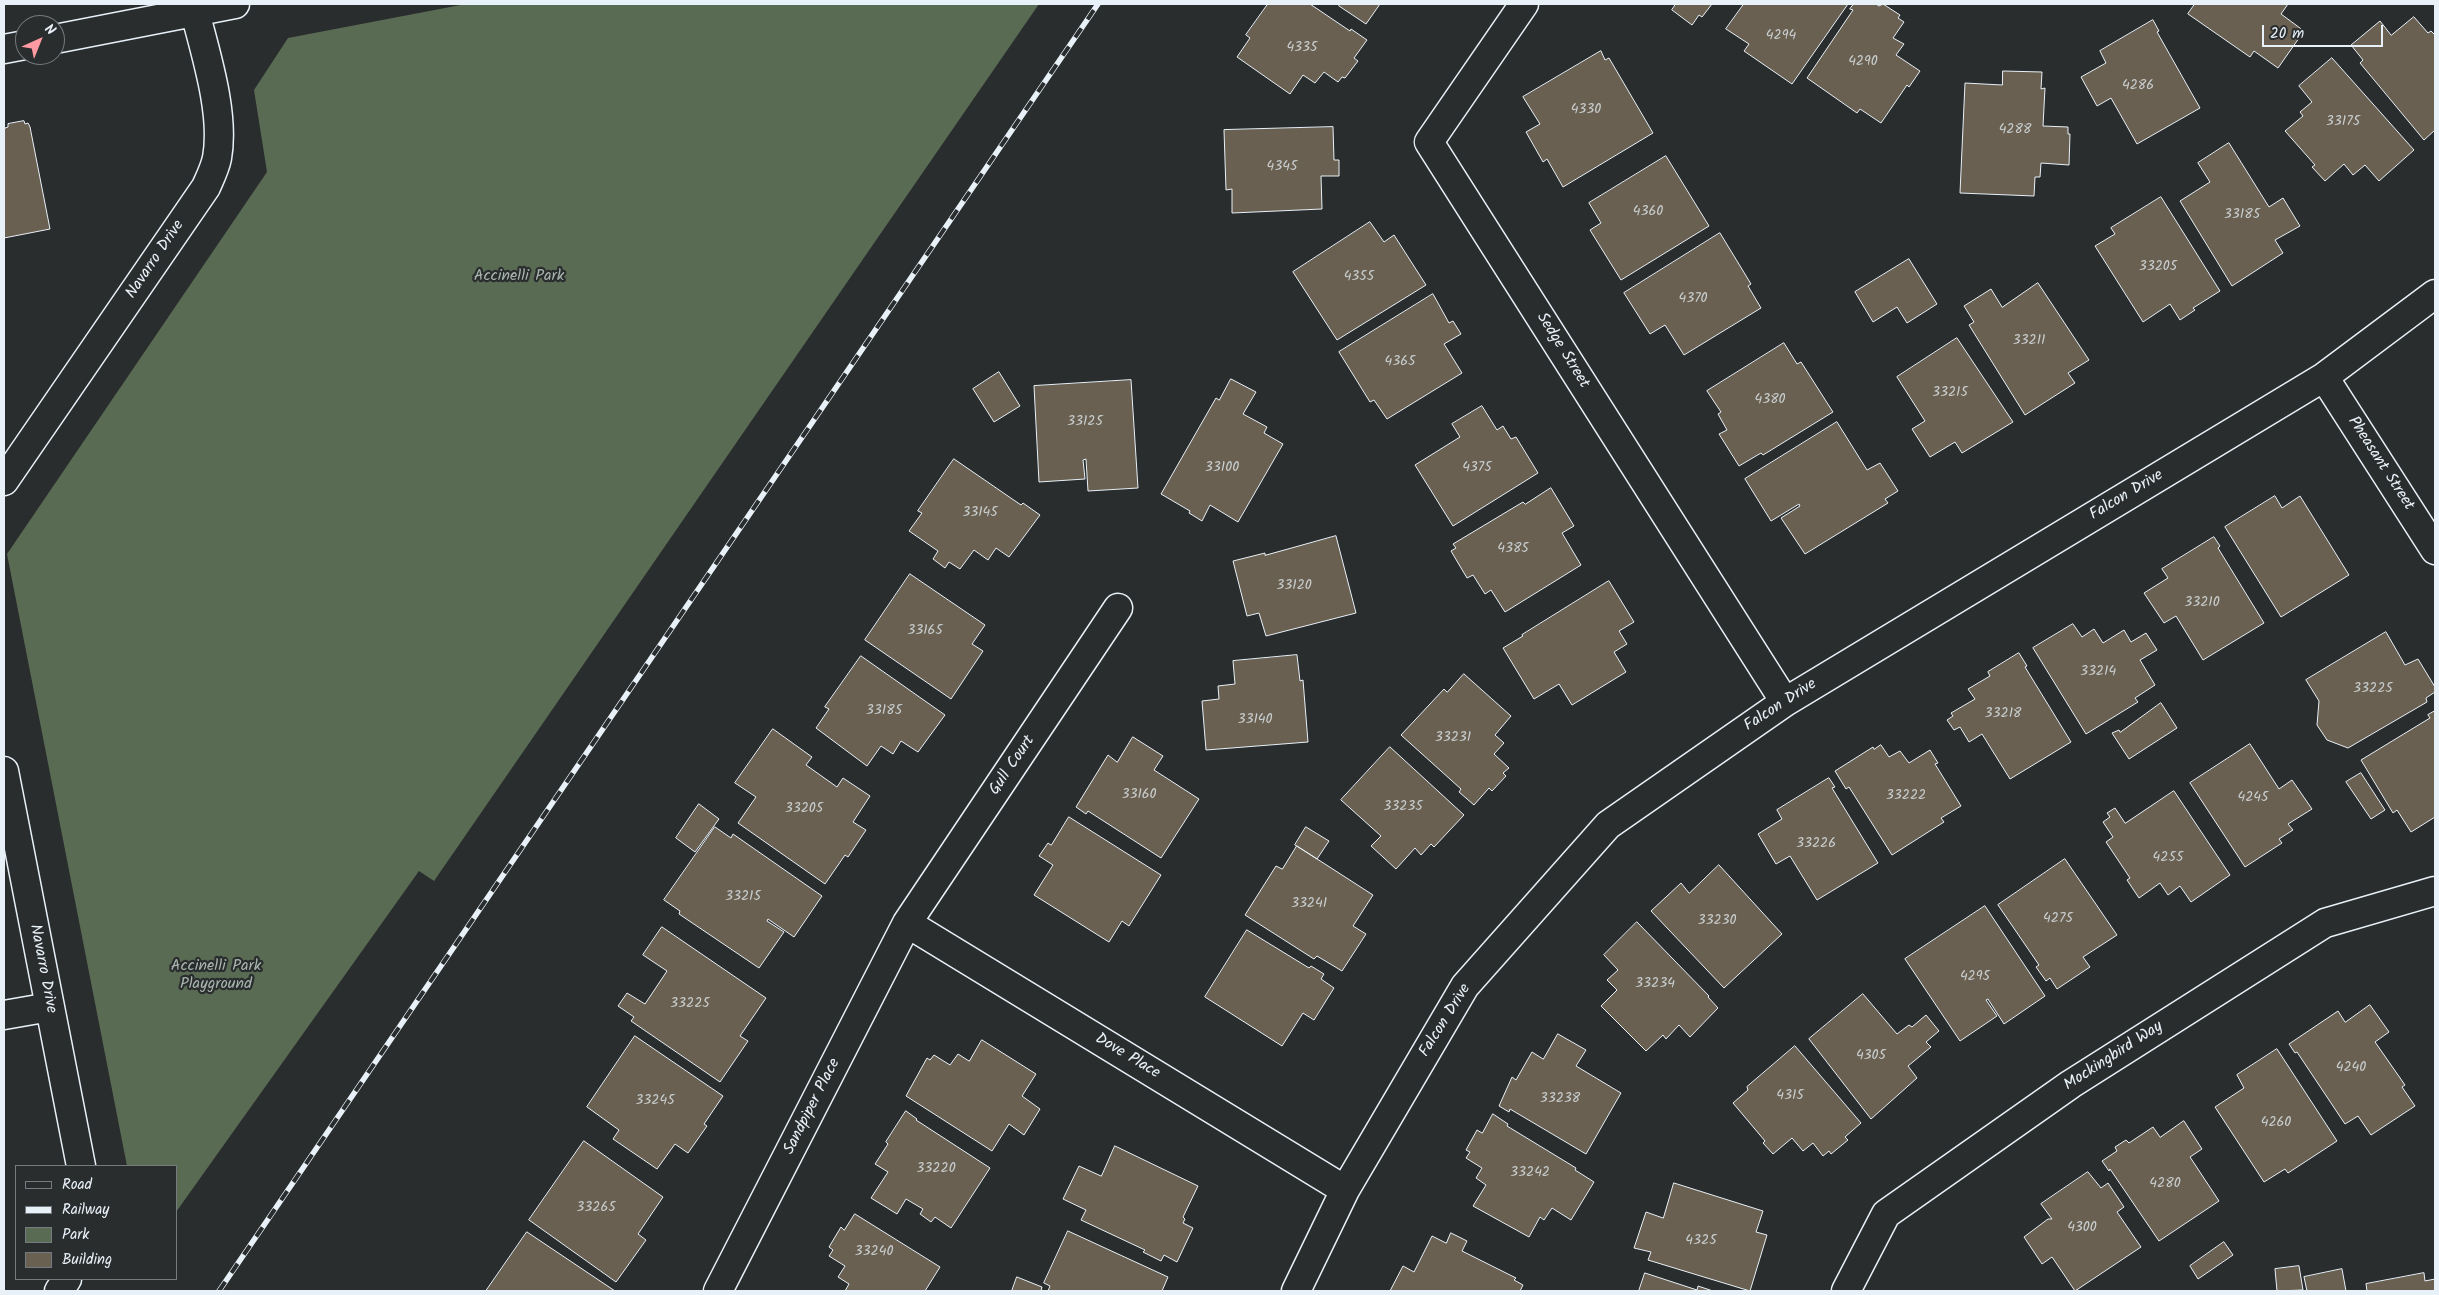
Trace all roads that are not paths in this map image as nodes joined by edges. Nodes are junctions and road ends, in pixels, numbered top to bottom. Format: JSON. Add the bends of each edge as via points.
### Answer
{"nodes":[{"id":1,"x":235,"y":4,"type":"edge"},
{"id":2,"x":1524,"y":4,"type":"edge"},
{"id":3,"x":195,"y":12,"type":"junction"},
{"id":4,"x":65,"y":37,"type":"edge"},
{"id":5,"x":2435,"y":294,"type":"edge"},
{"id":6,"x":2324,"y":377,"type":"junction"},
{"id":7,"x":4,"y":481,"type":"edge"},
{"id":8,"x":2435,"y":550,"type":"edge"},
{"id":9,"x":1118,"y":608,"type":"dead end"},
{"id":10,"x":1785,"y":702,"type":"junction"},
{"id":11,"x":4,"y":771,"type":"edge"},
{"id":12,"x":2435,"y":892,"type":"edge"},
{"id":13,"x":908,"y":923,"type":"junction"},
{"id":14,"x":50,"y":1007,"type":"junction"},
{"id":15,"x":4,"y":1015,"type":"edge"},
{"id":16,"x":81,"y":1165,"type":"edge"},
{"id":17,"x":1345,"y":1190,"type":"junction"},
{"id":18,"x":66,"y":1280,"type":"edge"},
{"id":19,"x":59,"y":1291,"type":"edge"},
{"id":20,"x":718,"y":1291,"type":"edge"},
{"id":21,"x":1296,"y":1291,"type":"edge"},
{"id":22,"x":1846,"y":1291,"type":"edge"}],
"edges":[{"from":1,"to":3,"type":"street"},
{"from":2,"to":10,"type":"street","name":"Sedge Street","via":[[1429,142]]},
{"from":3,"to":4,"type":"street"},
{"from":3,"to":7,"type":"street","name":"Navarro Drive","via":[[219,125],[217,159],[206,187]]},
{"from":5,"to":6,"type":"street","name":"Falcon Drive"},
{"from":6,"to":8,"type":"street","name":"Pheasant Street"},
{"from":6,"to":10,"type":"street","name":"Falcon Drive"},
{"from":9,"to":13,"type":"street","name":"Gull Court"},
{"from":10,"to":17,"type":"street","name":"Falcon Drive","via":[[1608,825],[1465,986]]},
{"from":11,"to":14,"type":"street","name":"Navarro Drive"},
{"from":12,"to":22,"type":"street","name":"Mockingbird Way","via":[[2325,923],[2071,1084],[1886,1214]]},
{"from":13,"to":17,"type":"street","name":"Dove Place"},
{"from":13,"to":20,"type":"street","name":"Sandpiper Place"},
{"from":14,"to":15,"type":"street"},
{"from":14,"to":16,"type":"street","name":"Navarro Drive"},
{"from":17,"to":21,"type":"street","name":"Falcon Drive"},
{"from":18,"to":19,"type":"street"}]}
